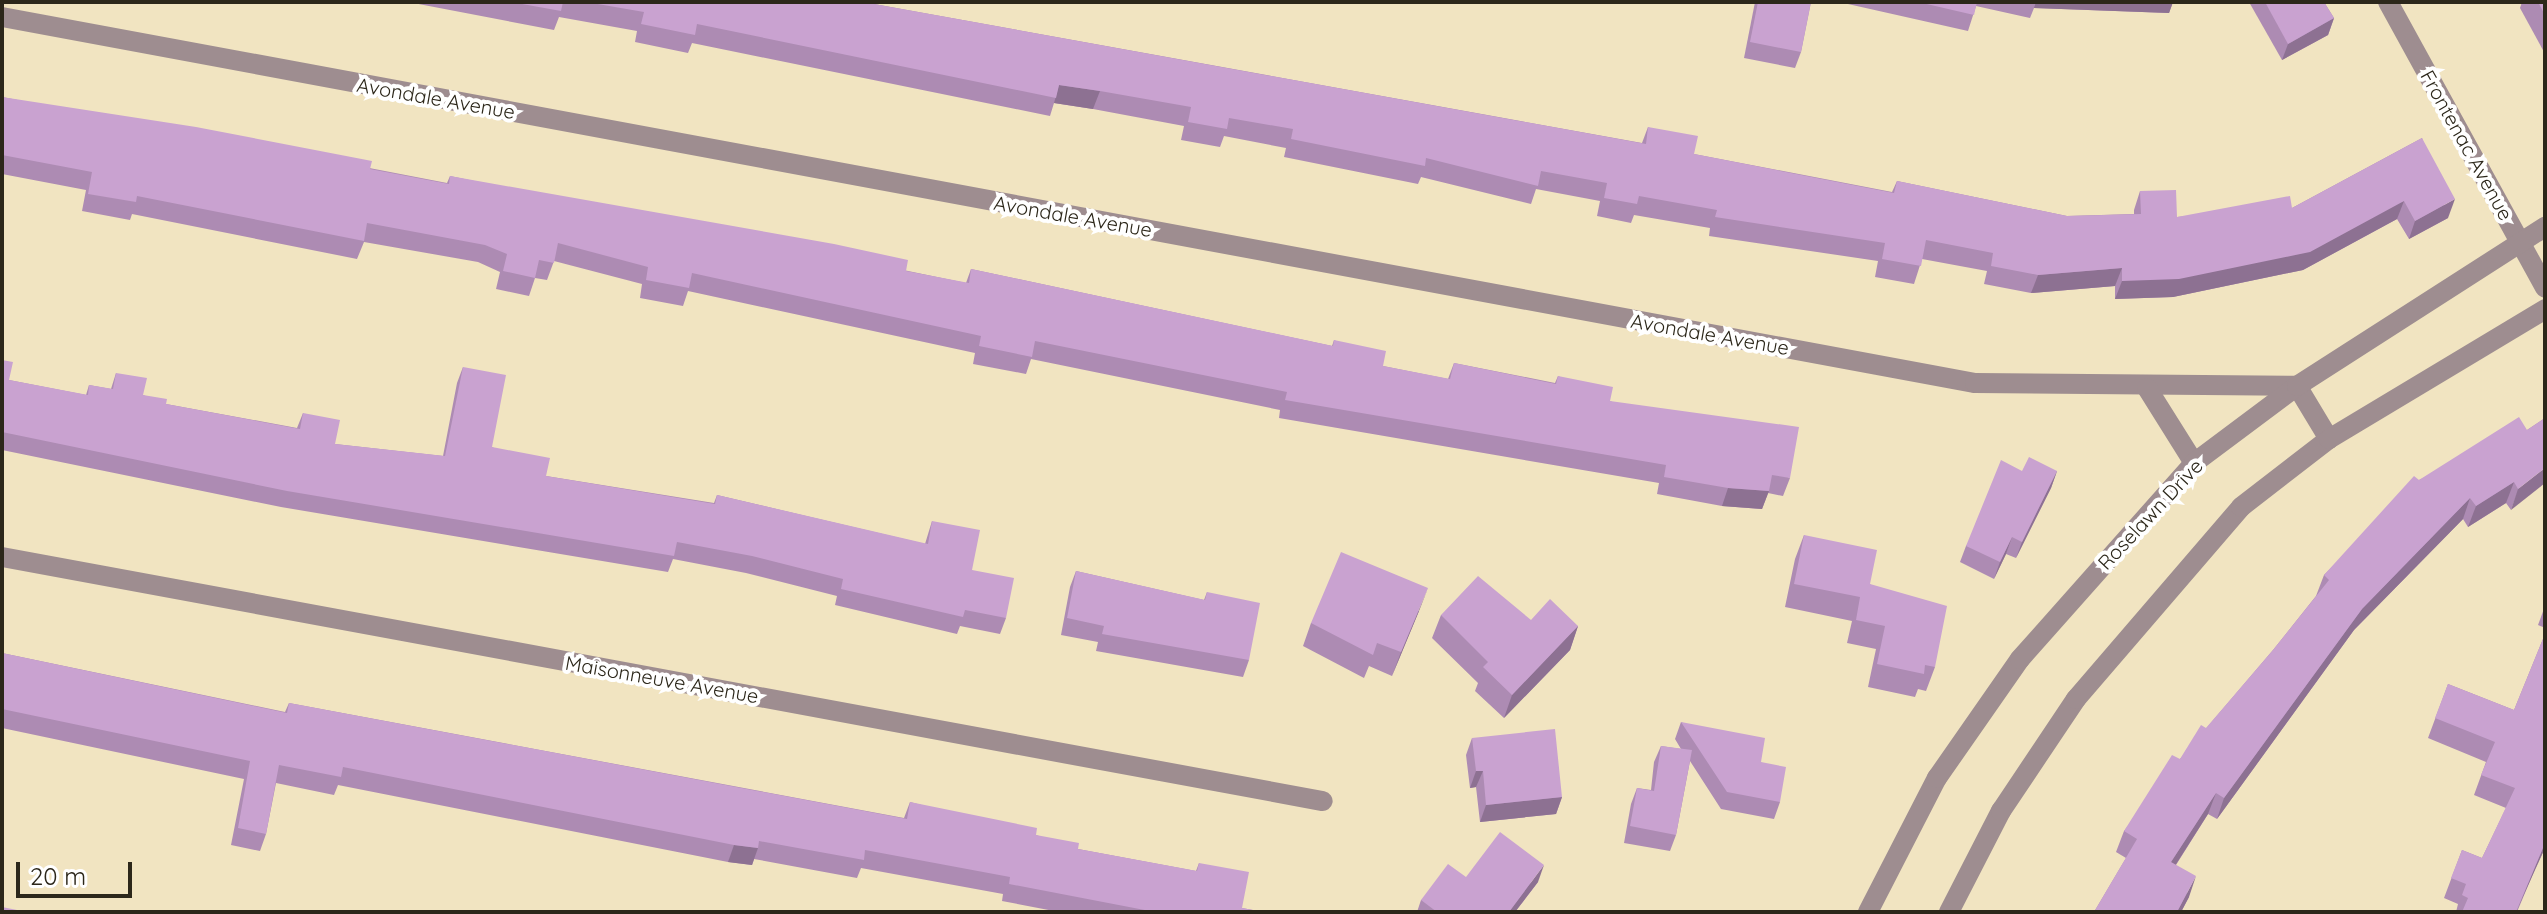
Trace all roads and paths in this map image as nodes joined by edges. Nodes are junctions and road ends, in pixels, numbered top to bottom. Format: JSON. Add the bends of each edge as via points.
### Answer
{"nodes":[{"id":1,"x":2388,"y":2,"type":"edge"},
{"id":2,"x":2,"y":17,"type":"edge"},
{"id":3,"x":2545,"y":227,"type":"edge"},
{"id":4,"x":2519,"y":241,"type":"junction"},
{"id":5,"x":2545,"y":288,"type":"edge"},
{"id":6,"x":2545,"y":309,"type":"edge"},
{"id":7,"x":2297,"y":386,"type":"junction"},
{"id":8,"x":2147,"y":388,"type":"junction"},
{"id":9,"x":2329,"y":439,"type":"junction"},
{"id":10,"x":2194,"y":463,"type":"junction"},
{"id":11,"x":2,"y":557,"type":"edge"},
{"id":12,"x":1323,"y":801,"type":"dead end"},
{"id":13,"x":1868,"y":912,"type":"edge"},
{"id":14,"x":1949,"y":912,"type":"edge"}],
"edges":[{"from":1,"to":4,"type":"street","name":"Frontenac Avenue"},
{"from":2,"to":8,"type":"street","name":"Avondale Avenue","via":[[1975,383]]},
{"from":3,"to":4,"type":"street","name":"Roselawn Drive"},
{"from":4,"to":5,"type":"street","name":"Frontenac Avenue"},
{"from":4,"to":7,"type":"street","name":"Roselawn Drive"},
{"from":6,"to":9,"type":"street"},
{"from":7,"to":8,"type":"street","name":"Avondale Avenue"},
{"from":7,"to":9,"type":"street"},
{"from":7,"to":10,"type":"street","name":"Roselawn Drive"},
{"from":8,"to":10,"type":"street"},
{"from":9,"to":14,"type":"street","via":[[2241,507],[2076,699],[2001,811]]},
{"from":10,"to":13,"type":"street","name":"Roselawn Drive","via":[[2020,659],[1937,778]]},
{"from":11,"to":12,"type":"street","name":"Maisonneuve Avenue"}]}
